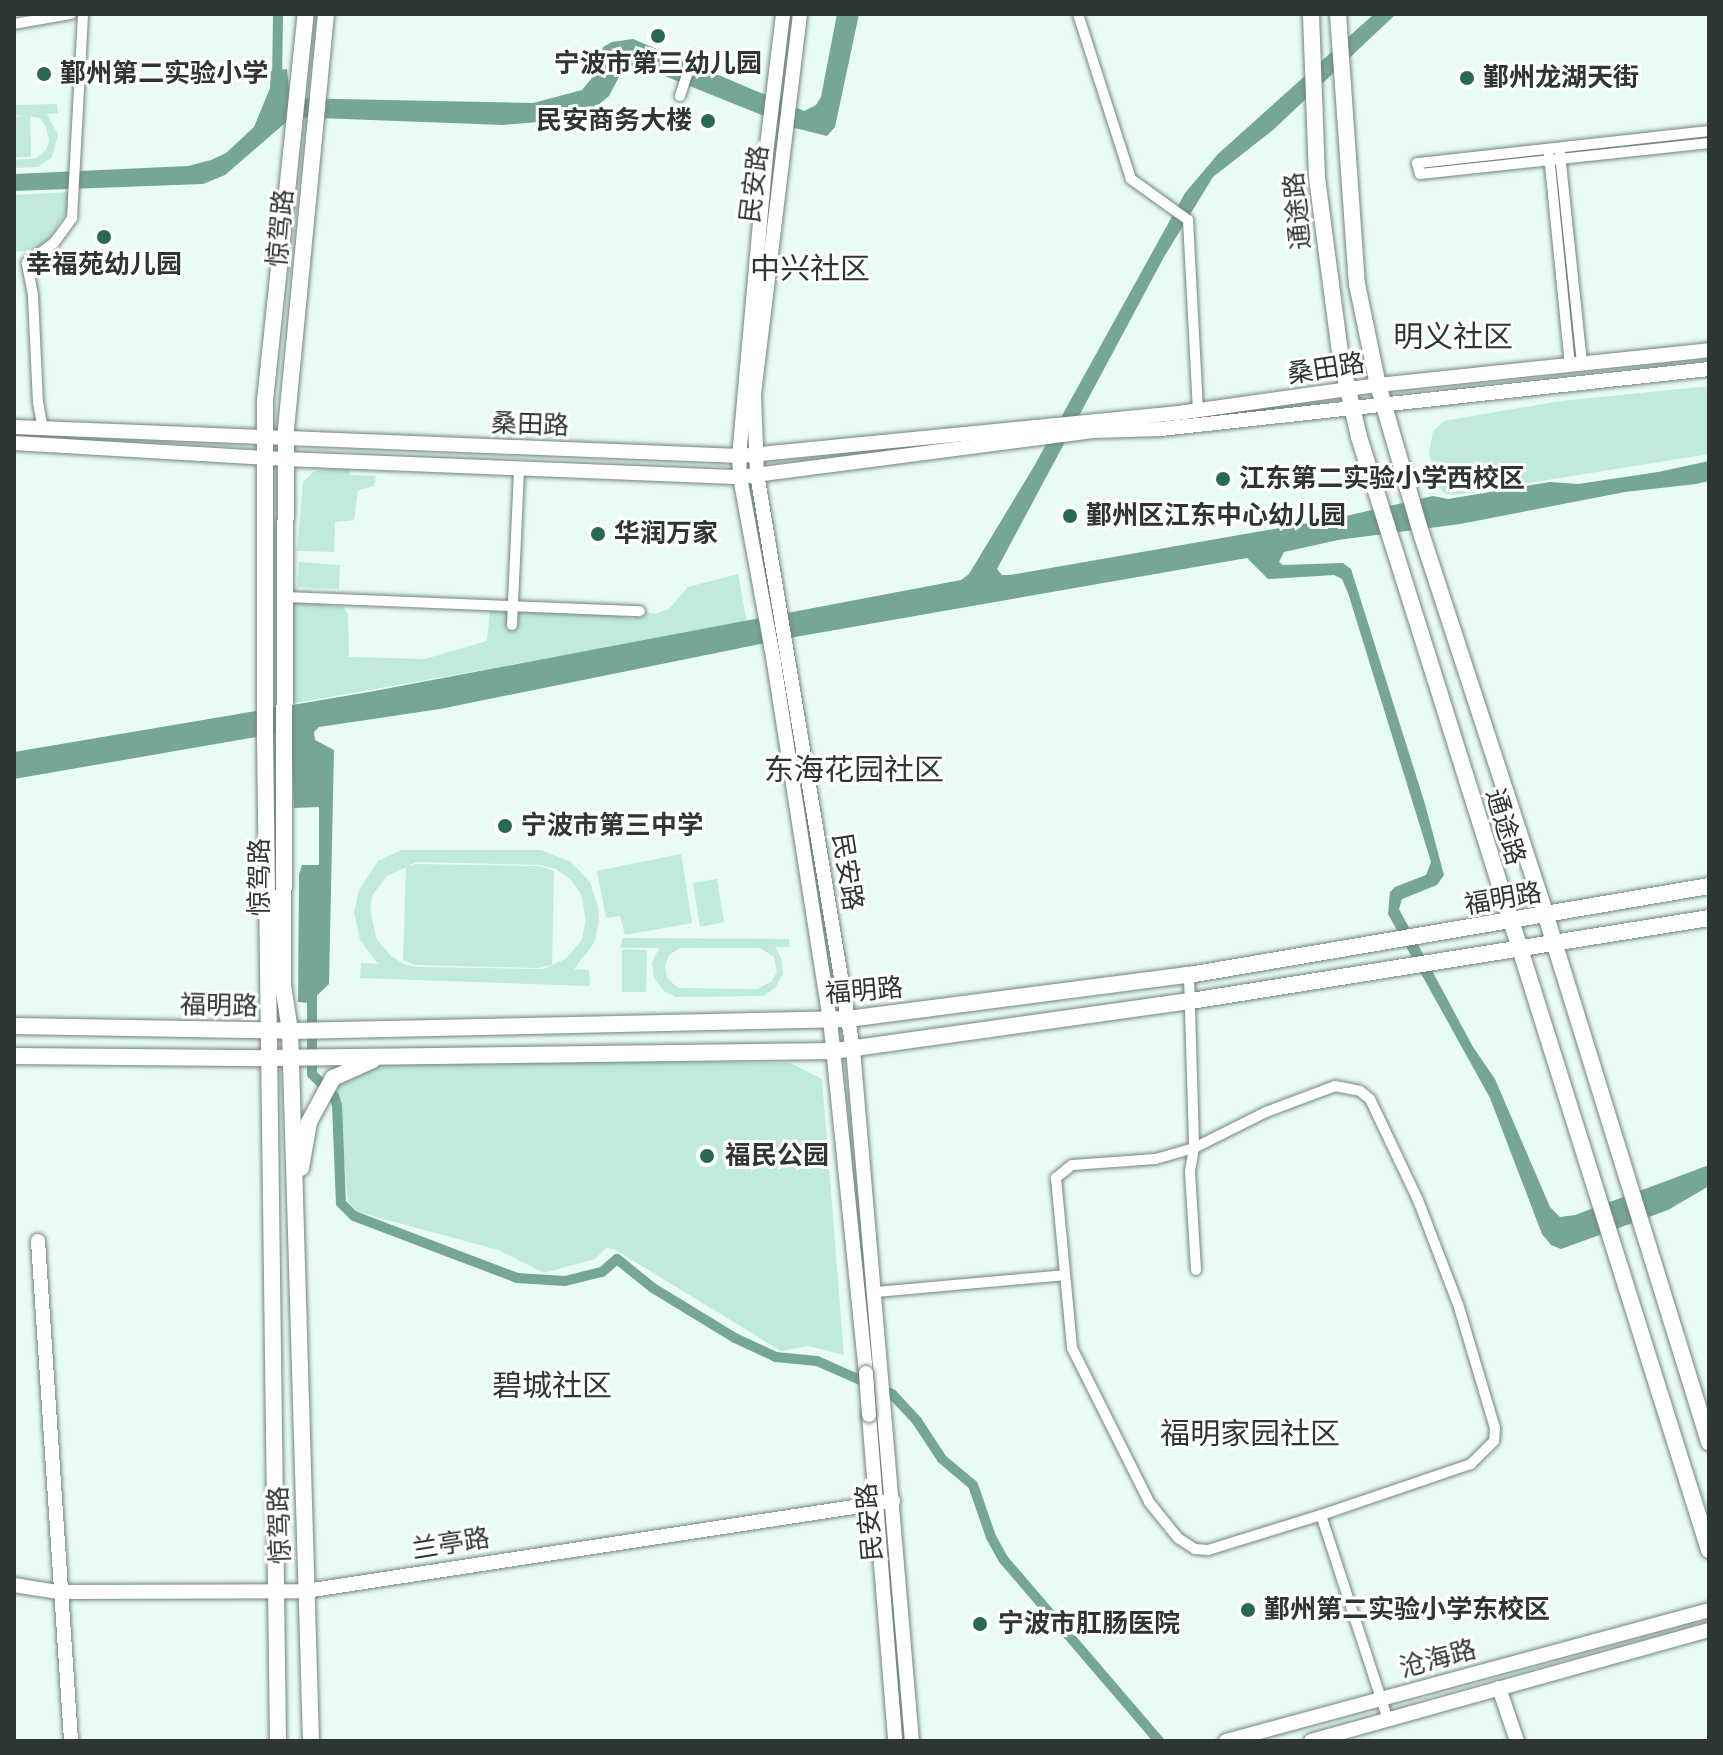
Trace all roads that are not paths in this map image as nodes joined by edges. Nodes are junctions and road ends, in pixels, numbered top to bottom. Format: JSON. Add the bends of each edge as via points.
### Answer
{"nodes":[{"id":1,"x":71,"y":14,"type":"edge"},
{"id":2,"x":83,"y":14,"type":"edge"},
{"id":3,"x":306,"y":14,"type":"edge"},
{"id":4,"x":326,"y":14,"type":"edge"},
{"id":5,"x":783,"y":14,"type":"edge"},
{"id":6,"x":800,"y":14,"type":"edge"},
{"id":7,"x":1078,"y":14,"type":"edge"},
{"id":8,"x":1311,"y":14,"type":"edge"},
{"id":9,"x":1338,"y":14,"type":"edge"},
{"id":10,"x":14,"y":24,"type":"edge"},
{"id":11,"x":692,"y":58,"type":"dead end"},
{"id":12,"x":680,"y":96,"type":"dead end"},
{"id":13,"x":1709,"y":131,"type":"edge"},
{"id":14,"x":1709,"y":143,"type":"edge"},
{"id":15,"x":1554,"y":154,"type":"junction"},
{"id":16,"x":1709,"y":350,"type":"edge"},
{"id":17,"x":1576,"y":364,"type":"junction"},
{"id":18,"x":1709,"y":369,"type":"edge"},
{"id":19,"x":1378,"y":385,"type":"junction"},
{"id":20,"x":1349,"y":398,"type":"junction"},
{"id":21,"x":1383,"y":402,"type":"junction"},
{"id":22,"x":1198,"y":410,"type":"junction"},
{"id":23,"x":1093,"y":426,"type":"junction"},
{"id":24,"x":14,"y":427,"type":"edge"},
{"id":25,"x":43,"y":430,"type":"junction"},
{"id":26,"x":1042,"y":433,"type":"junction"},
{"id":27,"x":286,"y":440,"type":"junction"},
{"id":28,"x":14,"y":443,"type":"edge"},
{"id":29,"x":265,"y":448,"type":"junction"},
{"id":30,"x":756,"y":454,"type":"junction"},
{"id":31,"x":739,"y":456,"type":"junction"},
{"id":32,"x":286,"y":459,"type":"junction"},
{"id":33,"x":519,"y":468,"type":"junction"},
{"id":34,"x":757,"y":474,"type":"junction"},
{"id":35,"x":740,"y":477,"type":"junction"},
{"id":36,"x":285,"y":597,"type":"junction"},
{"id":37,"x":512,"y":607,"type":"junction"},
{"id":38,"x":640,"y":611,"type":"dead end"},
{"id":39,"x":772,"y":612,"type":"junction"},
{"id":40,"x":512,"y":625,"type":"dead end"},
{"id":41,"x":781,"y":662,"type":"junction"},
{"id":42,"x":1709,"y":886,"type":"edge"},
{"id":43,"x":1546,"y":916,"type":"junction"},
{"id":44,"x":1709,"y":918,"type":"edge"},
{"id":45,"x":1509,"y":922,"type":"junction"},
{"id":46,"x":1554,"y":940,"type":"junction"},
{"id":47,"x":1517,"y":946,"type":"junction"},
{"id":48,"x":1189,"y":975,"type":"junction"},
{"id":49,"x":1191,"y":1001,"type":"junction"},
{"id":50,"x":830,"y":1019,"type":"junction"},
{"id":51,"x":848,"y":1019,"type":"junction"},
{"id":52,"x":14,"y":1026,"type":"edge"},
{"id":53,"x":268,"y":1031,"type":"junction"},
{"id":54,"x":290,"y":1031,"type":"junction"},
{"id":55,"x":853,"y":1049,"type":"junction"},
{"id":56,"x":834,"y":1051,"type":"junction"},
{"id":57,"x":14,"y":1056,"type":"edge"},
{"id":58,"x":381,"y":1056,"type":"junction"},
{"id":59,"x":291,"y":1057,"type":"junction"},
{"id":60,"x":268,"y":1058,"type":"junction"},
{"id":61,"x":1194,"y":1148,"type":"junction"},
{"id":62,"x":295,"y":1206,"type":"junction"},
{"id":63,"x":38,"y":1241,"type":"dead end"},
{"id":64,"x":1196,"y":1270,"type":"dead end"},
{"id":65,"x":1064,"y":1275,"type":"junction"},
{"id":66,"x":875,"y":1292,"type":"junction"},
{"id":67,"x":1709,"y":1442,"type":"edge"},
{"id":68,"x":893,"y":1501,"type":"junction"},
{"id":69,"x":876,"y":1502,"type":"junction"},
{"id":70,"x":1321,"y":1515,"type":"junction"},
{"id":71,"x":1709,"y":1550,"type":"edge"},
{"id":72,"x":14,"y":1585,"type":"edge"},
{"id":73,"x":306,"y":1591,"type":"junction"},
{"id":74,"x":58,"y":1592,"type":"junction"},
{"id":75,"x":275,"y":1593,"type":"junction"},
{"id":76,"x":1709,"y":1610,"type":"edge"},
{"id":77,"x":1709,"y":1630,"type":"edge"},
{"id":78,"x":1499,"y":1688,"type":"junction"},
{"id":79,"x":1381,"y":1699,"type":"junction"},
{"id":80,"x":1388,"y":1720,"type":"junction"},
{"id":81,"x":71,"y":1741,"type":"edge"},
{"id":82,"x":278,"y":1741,"type":"edge"},
{"id":83,"x":311,"y":1741,"type":"edge"},
{"id":84,"x":895,"y":1741,"type":"edge"},
{"id":85,"x":912,"y":1741,"type":"edge"},
{"id":86,"x":1226,"y":1741,"type":"edge"},
{"id":87,"x":1311,"y":1741,"type":"edge"},
{"id":88,"x":1517,"y":1741,"type":"edge"}],
"edges":[{"from":1,"to":10,"type":"street"},
{"from":2,"to":25,"type":"street","via":[[72,218],[27,263]]},
{"from":3,"to":29,"type":"main road","name":"惊驾路","via":[[265,401]]},
{"from":4,"to":27,"type":"main road","name":"惊驾路"},
{"from":5,"to":31,"type":"main road","name":"民安路"},
{"from":6,"to":30,"type":"main road","name":"民安路","via":[[754,396]]},
{"from":7,"to":22,"type":"street","via":[[1131,179],[1188,220]]},
{"from":8,"to":20,"type":"main road","name":"通途路","via":[[1317,178]]},
{"from":9,"to":19,"type":"main road","name":"通途路","via":[[1357,284]]},
{"from":11,"to":12,"type":"street"},
{"from":13,"to":15,"type":"street"},
{"from":14,"to":15,"type":"street"},
{"from":15,"to":15,"type":"street","via":[[1417,163],[1420,174]]},
{"from":15,"to":17,"type":"street"},
{"from":16,"to":17,"type":"main road","name":"桑田路"},
{"from":17,"to":19,"type":"main road","name":"桑田路"},
{"from":18,"to":21,"type":"main road","name":"桑田路"},
{"from":19,"to":20,"type":"main road","name":"桑田路"},
{"from":19,"to":21,"type":"main road","name":"通途路"},
{"from":20,"to":21,"type":"main road","name":"桑田路"},
{"from":20,"to":22,"type":"main road","name":"桑田路"},
{"from":20,"to":23,"type":"main road","name":"桑田路","via":[[1161,429]]},
{"from":20,"to":45,"type":"main road","name":"通途路"},
{"from":21,"to":43,"type":"main road","name":"通途路"},
{"from":22,"to":23,"type":"main road","name":"桑田路"},
{"from":23,"to":26,"type":"main road"},
{"from":24,"to":25,"type":"main road","name":"桑田路"},
{"from":25,"to":29,"type":"main road","name":"桑田路"},
{"from":26,"to":30,"type":"main road","name":"桑田路"},
{"from":26,"to":34,"type":"main road","name":"桑田路"},
{"from":27,"to":29,"type":"main road","name":"桑田路"},
{"from":27,"to":31,"type":"main road","name":"桑田路"},
{"from":27,"to":32,"type":"main road","name":"惊驾路"},
{"from":28,"to":29,"type":"main road","name":"桑田路"},
{"from":29,"to":32,"type":"main road","name":"桑田路"},
{"from":29,"to":53,"type":"main road","name":"惊驾路"},
{"from":30,"to":31,"type":"main road","name":"桑田路"},
{"from":30,"to":34,"type":"main road","name":"民安路"},
{"from":31,"to":35,"type":"main road","name":"民安路"},
{"from":32,"to":33,"type":"main road","name":"桑田路"},
{"from":32,"to":36,"type":"main road","name":"惊驾路"},
{"from":33,"to":35,"type":"main road","name":"桑田路"},
{"from":33,"to":37,"type":"street"},
{"from":34,"to":35,"type":"main road","name":"桑田路"},
{"from":34,"to":39,"type":"main road","name":"民安路"},
{"from":35,"to":39,"type":"main road","name":"民安路"},
{"from":36,"to":37,"type":"street"},
{"from":36,"to":54,"type":"main road","name":"惊驾路","via":[[283,985]]},
{"from":37,"to":38,"type":"street"},
{"from":37,"to":40,"type":"street"},
{"from":39,"to":41,"type":"main road","name":"民安路"},
{"from":41,"to":50,"type":"main road","name":"民安路"},
{"from":41,"to":51,"type":"main road","name":"民安路"},
{"from":42,"to":43,"type":"main road","name":"福明路"},
{"from":43,"to":45,"type":"main road","name":"福明路"},
{"from":43,"to":46,"type":"main road","name":"通途路"},
{"from":44,"to":46,"type":"main road","name":"福明路"},
{"from":45,"to":47,"type":"main road","name":"通途路"},
{"from":45,"to":48,"type":"main road","name":"福明路"},
{"from":46,"to":47,"type":"main road","name":"福明路"},
{"from":46,"to":67,"type":"main road","name":"通途路"},
{"from":47,"to":49,"type":"main road","name":"福明路"},
{"from":47,"to":71,"type":"main road","name":"通途路"},
{"from":48,"to":49,"type":"street"},
{"from":48,"to":51,"type":"main road","name":"福明路"},
{"from":49,"to":55,"type":"main road","name":"福明路"},
{"from":49,"to":61,"type":"street"},
{"from":50,"to":51,"type":"main road","name":"福明路"},
{"from":50,"to":54,"type":"main road","name":"福明路"},
{"from":50,"to":56,"type":"main road","name":"民安路"},
{"from":51,"to":55,"type":"main road","name":"民安路"},
{"from":52,"to":53,"type":"main road","name":"福明路"},
{"from":53,"to":54,"type":"main road","name":"福明路"},
{"from":53,"to":60,"type":"main road","name":"惊驾路"},
{"from":54,"to":59,"type":"main road","name":"惊驾路"},
{"from":55,"to":56,"type":"main road","name":"福明路"},
{"from":55,"to":66,"type":"main road","name":"民安路"},
{"from":56,"to":58,"type":"main road","name":"福明路"},
{"from":56,"to":69,"type":"main road","name":"民安路","bridge":true},
{"from":57,"to":60,"type":"main road","name":"福明路"},
{"from":58,"to":59,"type":"main road","name":"福明路"},
{"from":58,"to":62,"type":"main road","via":[[330,1083],[309,1122]]},
{"from":59,"to":60,"type":"main road","name":"福明路"},
{"from":59,"to":62,"type":"main road","name":"惊驾路"},
{"from":60,"to":75,"type":"main road","name":"惊驾路"},
{"from":61,"to":64,"type":"street","via":[[1190,1171]]},
{"from":61,"to":65,"type":"street","via":[[1156,1159],[1061,1170],[1056,1178]]},
{"from":61,"to":70,"type":"street","via":[[1323,1089],[1360,1091],[1370,1099],[1410,1182],[1458,1304],[1495,1428],[1494,1441],[1471,1464]]},
{"from":62,"to":73,"type":"main road","name":"惊驾路"},
{"from":63,"to":74,"type":"main road"},
{"from":65,"to":66,"type":"street"},
{"from":65,"to":70,"type":"street","via":[[1072,1348],[1149,1502],[1178,1538],[1208,1550]]},
{"from":66,"to":68,"type":"main road","name":"民安路"},
{"from":68,"to":69,"type":"main road","name":"兰亭路"},
{"from":68,"to":85,"type":"main road","name":"民安路"},
{"from":69,"to":73,"type":"main road","name":"兰亭路"},
{"from":69,"to":84,"type":"main road","name":"民安路"},
{"from":70,"to":79,"type":"street"},
{"from":72,"to":74,"type":"main road","name":"兰亭路"},
{"from":73,"to":75,"type":"main road","name":"兰亭路"},
{"from":73,"to":83,"type":"main road","name":"惊驾路"},
{"from":74,"to":75,"type":"main road","name":"兰亭路"},
{"from":74,"to":81,"type":"main road"},
{"from":75,"to":82,"type":"main road","name":"惊驾路"},
{"from":76,"to":79,"type":"main road","name":"沧海路"},
{"from":77,"to":78,"type":"main road","name":"沧海路"},
{"from":78,"to":80,"type":"main road","name":"沧海路"},
{"from":78,"to":88,"type":"main road"},
{"from":79,"to":80,"type":"street"},
{"from":79,"to":86,"type":"main road","name":"沧海路"},
{"from":80,"to":87,"type":"main road","name":"沧海路"}]}
